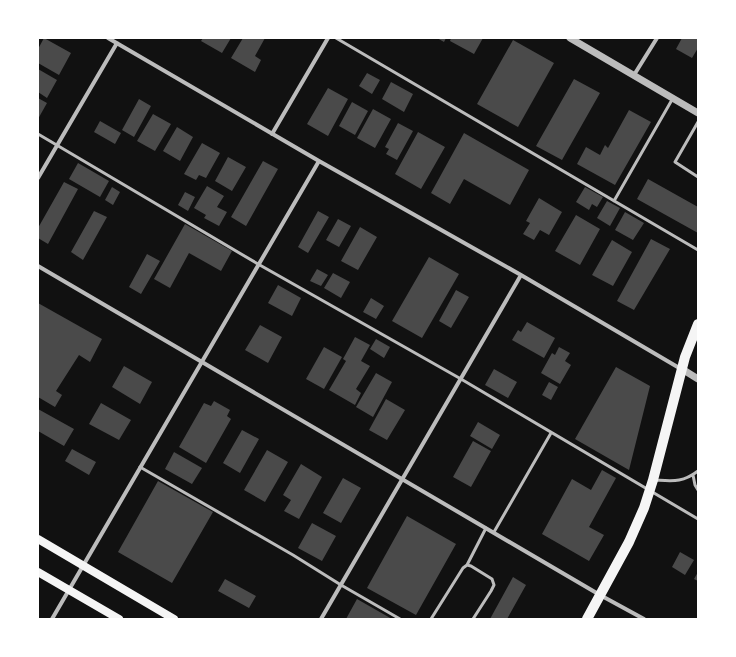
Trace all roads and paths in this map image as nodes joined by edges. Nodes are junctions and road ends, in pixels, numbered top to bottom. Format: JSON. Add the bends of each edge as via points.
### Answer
{"nodes":[{"id":1,"x":108,"y":38,"type":"edge"},
{"id":2,"x":328,"y":38,"type":"edge"},
{"id":3,"x":336,"y":38,"type":"edge"},
{"id":4,"x":570,"y":38,"type":"edge"},
{"id":5,"x":657,"y":38,"type":"edge"},
{"id":6,"x":117,"y":43,"type":"junction"},
{"id":7,"x":634,"y":75,"type":"junction"},
{"id":8,"x":673,"y":98,"type":"junction"},
{"id":9,"x":698,"y":113,"type":"edge"},
{"id":10,"x":698,"y":122,"type":"edge"},
{"id":11,"x":38,"y":134,"type":"edge"},
{"id":12,"x":272,"y":134,"type":"junction"},
{"id":13,"x":57,"y":145,"type":"junction"},
{"id":14,"x":319,"y":161,"type":"junction"},
{"id":15,"x":698,"y":177,"type":"edge"},
{"id":16,"x":38,"y":178,"type":"edge"},
{"id":17,"x":614,"y":201,"type":"junction"},
{"id":18,"x":698,"y":250,"type":"edge"},
{"id":19,"x":258,"y":264,"type":"junction"},
{"id":20,"x":38,"y":266,"type":"edge"},
{"id":21,"x":521,"y":275,"type":"junction"},
{"id":22,"x":698,"y":324,"type":"edge"},
{"id":23,"x":201,"y":362,"type":"junction"},
{"id":24,"x":682,"y":369,"type":"junction"},
{"id":25,"x":461,"y":379,"type":"junction"},
{"id":26,"x":698,"y":379,"type":"edge"},
{"id":27,"x":551,"y":433,"type":"junction"},
{"id":28,"x":140,"y":467,"type":"junction"},
{"id":29,"x":698,"y":471,"type":"edge"},
{"id":30,"x":693,"y":475,"type":"junction"},
{"id":31,"x":402,"y":479,"type":"junction"},
{"id":32,"x":653,"y":480,"type":"junction"},
{"id":33,"x":698,"y":490,"type":"edge"},
{"id":34,"x":650,"y":491,"type":"junction"},
{"id":35,"x":698,"y":520,"type":"edge"},
{"id":36,"x":486,"y":528,"type":"junction"},
{"id":37,"x":494,"y":532,"type":"junction"},
{"id":38,"x":38,"y":539,"type":"edge"},
{"id":39,"x":82,"y":565,"type":"junction"},
{"id":40,"x":467,"y":565,"type":"junction"},
{"id":41,"x":38,"y":572,"type":"edge"},
{"id":42,"x":341,"y":585,"type":"junction"},
{"id":43,"x":69,"y":590,"type":"junction"},
{"id":44,"x":600,"y":595,"type":"junction"},
{"id":45,"x":52,"y":619,"type":"edge"},
{"id":46,"x":119,"y":619,"type":"edge"},
{"id":47,"x":174,"y":619,"type":"edge"},
{"id":48,"x":321,"y":619,"type":"edge"},
{"id":49,"x":400,"y":619,"type":"edge"},
{"id":50,"x":431,"y":619,"type":"edge"},
{"id":51,"x":473,"y":619,"type":"edge"},
{"id":52,"x":587,"y":619,"type":"edge"},
{"id":53,"x":644,"y":619,"type":"edge"}],
"edges":[{"from":1,"to":6,"type":"street"},
{"from":2,"to":12,"type":"street"},
{"from":3,"to":17,"type":"lane"},
{"from":4,"to":7,"type":"street"},
{"from":5,"to":7,"type":"street"},
{"from":6,"to":12,"type":"street"},
{"from":6,"to":13,"type":"street"},
{"from":7,"to":8,"type":"street"},
{"from":8,"to":9,"type":"street"},
{"from":8,"to":17,"type":"lane"},
{"from":10,"to":15,"type":"lane","via":[[674,162]]},
{"from":11,"to":13,"type":"lane"},
{"from":12,"to":14,"type":"street"},
{"from":13,"to":16,"type":"street"},
{"from":13,"to":19,"type":"lane"},
{"from":14,"to":19,"type":"street"},
{"from":14,"to":21,"type":"street"},
{"from":17,"to":18,"type":"lane"},
{"from":19,"to":23,"type":"street"},
{"from":19,"to":25,"type":"lane"},
{"from":20,"to":23,"type":"street"},
{"from":21,"to":24,"type":"street"},
{"from":21,"to":25,"type":"street"},
{"from":22,"to":24,"type":"main road"},
{"from":23,"to":28,"type":"street"},
{"from":23,"to":31,"type":"street"},
{"from":24,"to":26,"type":"street"},
{"from":24,"to":32,"type":"main road"},
{"from":25,"to":27,"type":"lane"},
{"from":25,"to":31,"type":"street"},
{"from":27,"to":34,"type":"lane"},
{"from":27,"to":37,"type":"lane"},
{"from":28,"to":39,"type":"street"},
{"from":28,"to":42,"type":"lane"},
{"from":29,"to":30,"type":"lane"},
{"from":30,"to":32,"type":"lane","via":[[679,481]]},
{"from":30,"to":33,"type":"lane"},
{"from":31,"to":36,"type":"street"},
{"from":31,"to":42,"type":"street"},
{"from":32,"to":34,"type":"main road"},
{"from":34,"to":35,"type":"lane"},
{"from":34,"to":44,"type":"main road","via":[[638,525]]},
{"from":36,"to":37,"type":"street"},
{"from":36,"to":40,"type":"lane"},
{"from":37,"to":44,"type":"street"},
{"from":38,"to":39,"type":"main road"},
{"from":39,"to":43,"type":"street"},
{"from":39,"to":47,"type":"main road"},
{"from":40,"to":50,"type":"lane"},
{"from":40,"to":51,"type":"lane","via":[[492,579],[494,585]]},
{"from":41,"to":43,"type":"main road"},
{"from":42,"to":48,"type":"street"},
{"from":42,"to":49,"type":"lane"},
{"from":43,"to":45,"type":"street"},
{"from":43,"to":46,"type":"main road"},
{"from":44,"to":52,"type":"main road"},
{"from":44,"to":53,"type":"street"}]}
